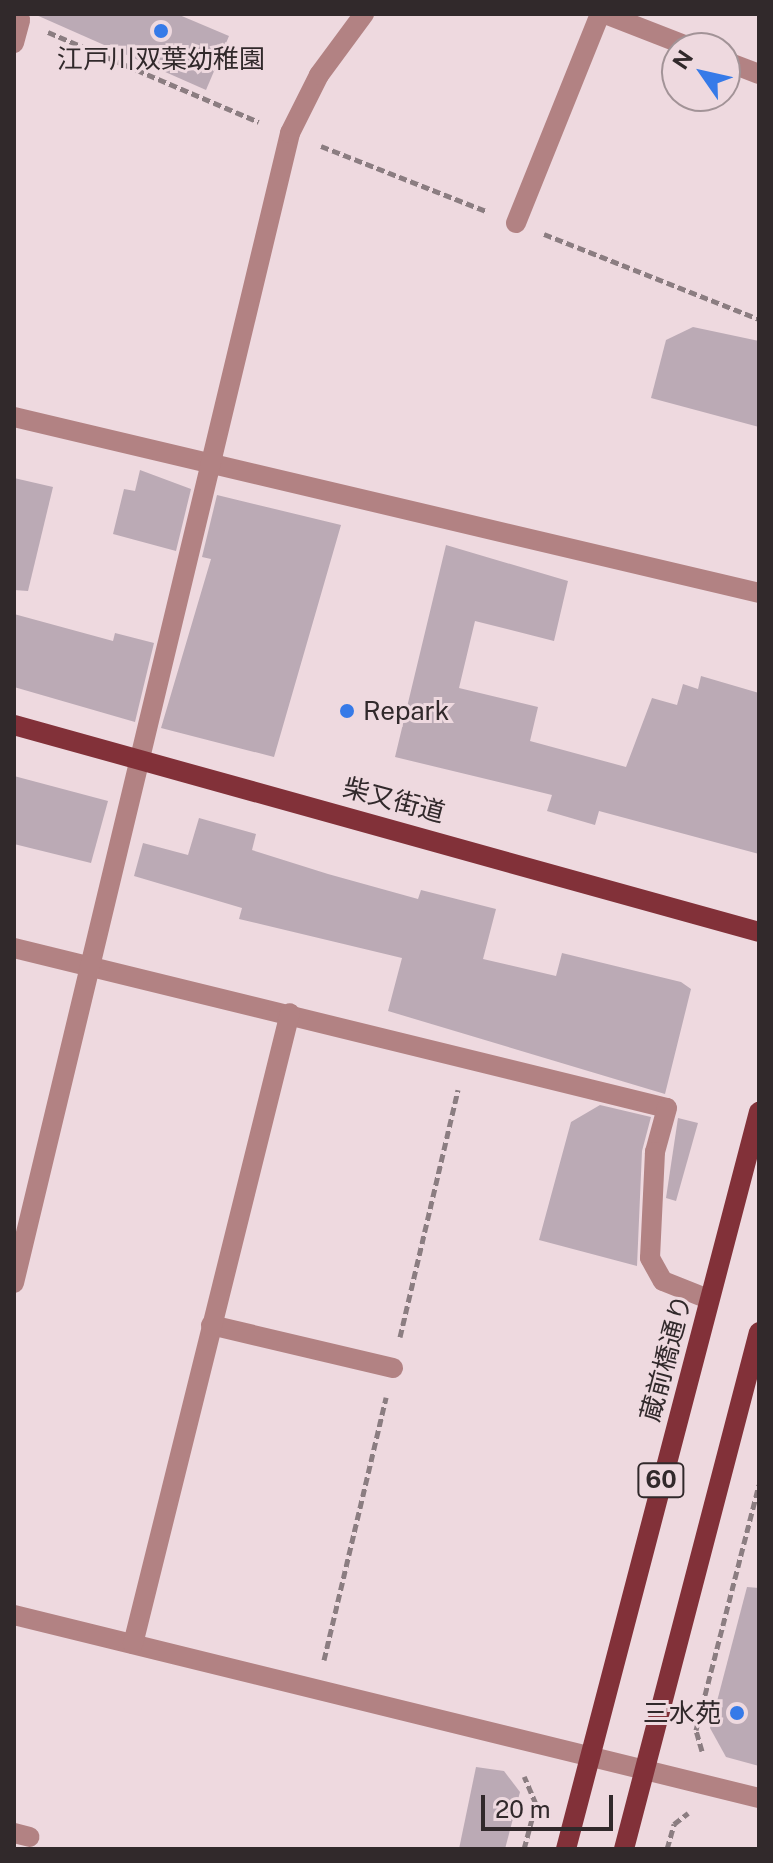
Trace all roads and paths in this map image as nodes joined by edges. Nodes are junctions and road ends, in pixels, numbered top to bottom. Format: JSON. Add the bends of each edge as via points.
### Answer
{"nodes":[{"id":1,"x":364,"y":14,"type":"edge"},
{"id":2,"x":603,"y":14,"type":"edge"},
{"id":3,"x":20,"y":20,"type":"joint"},
{"id":4,"x":661,"y":36,"type":"edge"},
{"id":5,"x":14,"y":43,"type":"edge"},
{"id":6,"x":290,"y":133,"type":"junction"},
{"id":7,"x":516,"y":223,"type":"junction"},
{"id":8,"x":759,"y":319,"type":"edge"},
{"id":9,"x":14,"y":417,"type":"edge"},
{"id":10,"x":210,"y":466,"type":"junction"},
{"id":11,"x":759,"y":593,"type":"edge"},
{"id":12,"x":14,"y":725,"type":"edge"},
{"id":13,"x":140,"y":759,"type":"junction"},
{"id":14,"x":759,"y":932,"type":"edge"},
{"id":15,"x":14,"y":948,"type":"edge"},
{"id":16,"x":91,"y":966,"type":"junction"},
{"id":17,"x":290,"y":1013,"type":"junction"},
{"id":18,"x":759,"y":1112,"type":"edge"},
{"id":19,"x":14,"y":1283,"type":"edge"},
{"id":20,"x":708,"y":1299,"type":"junction"},
{"id":21,"x":211,"y":1325,"type":"junction"},
{"id":22,"x":759,"y":1332,"type":"edge"},
{"id":23,"x":393,"y":1368,"type":"dead end"},
{"id":24,"x":759,"y":1485,"type":"edge"},
{"id":25,"x":14,"y":1615,"type":"edge"},
{"id":26,"x":133,"y":1644,"type":"junction"},
{"id":27,"x":590,"y":1755,"type":"junction"},
{"id":28,"x":714,"y":1761,"type":"dead end"},
{"id":29,"x":645,"y":1770,"type":"junction"},
{"id":30,"x":759,"y":1798,"type":"edge"},
{"id":31,"x":566,"y":1849,"type":"edge"},
{"id":32,"x":624,"y":1849,"type":"edge"}],
"edges":[{"from":1,"to":6,"type":"street","via":[[319,75]]},
{"from":2,"to":4,"type":"street"},
{"from":2,"to":7,"type":"street"},
{"from":3,"to":5,"type":"street"},
{"from":3,"to":6,"type":"path"},
{"from":6,"to":7,"type":"path"},
{"from":6,"to":10,"type":"street"},
{"from":7,"to":8,"type":"path"},
{"from":9,"to":10,"type":"street"},
{"from":10,"to":11,"type":"street"},
{"from":10,"to":13,"type":"street"},
{"from":12,"to":13,"type":"main road","name":"柴又街道"},
{"from":13,"to":14,"type":"main road","name":"柴又街道"},
{"from":13,"to":16,"type":"street"},
{"from":15,"to":16,"type":"street"},
{"from":16,"to":17,"type":"street"},
{"from":16,"to":19,"type":"street"},
{"from":17,"to":20,"type":"street","via":[[667,1108],[655,1152],[650,1258],[663,1281]]},
{"from":17,"to":21,"type":"street"},
{"from":18,"to":20,"type":"main road","name":"蔵前橋通り","number":"60"},
{"from":20,"to":27,"type":"main road","name":"蔵前橋通り","number":"60"},
{"from":21,"to":23,"type":"street"},
{"from":21,"to":26,"type":"street"},
{"from":22,"to":29,"type":"main road","number":"60"},
{"from":24,"to":28,"type":"path","via":[[696,1730],[702,1753]]},
{"from":25,"to":26,"type":"street"},
{"from":26,"to":27,"type":"street"},
{"from":27,"to":29,"type":"street"},
{"from":27,"to":31,"type":"main road","name":"蔵前橋通り","number":"60"},
{"from":29,"to":30,"type":"street"},
{"from":29,"to":32,"type":"main road","number":"60"}]}
